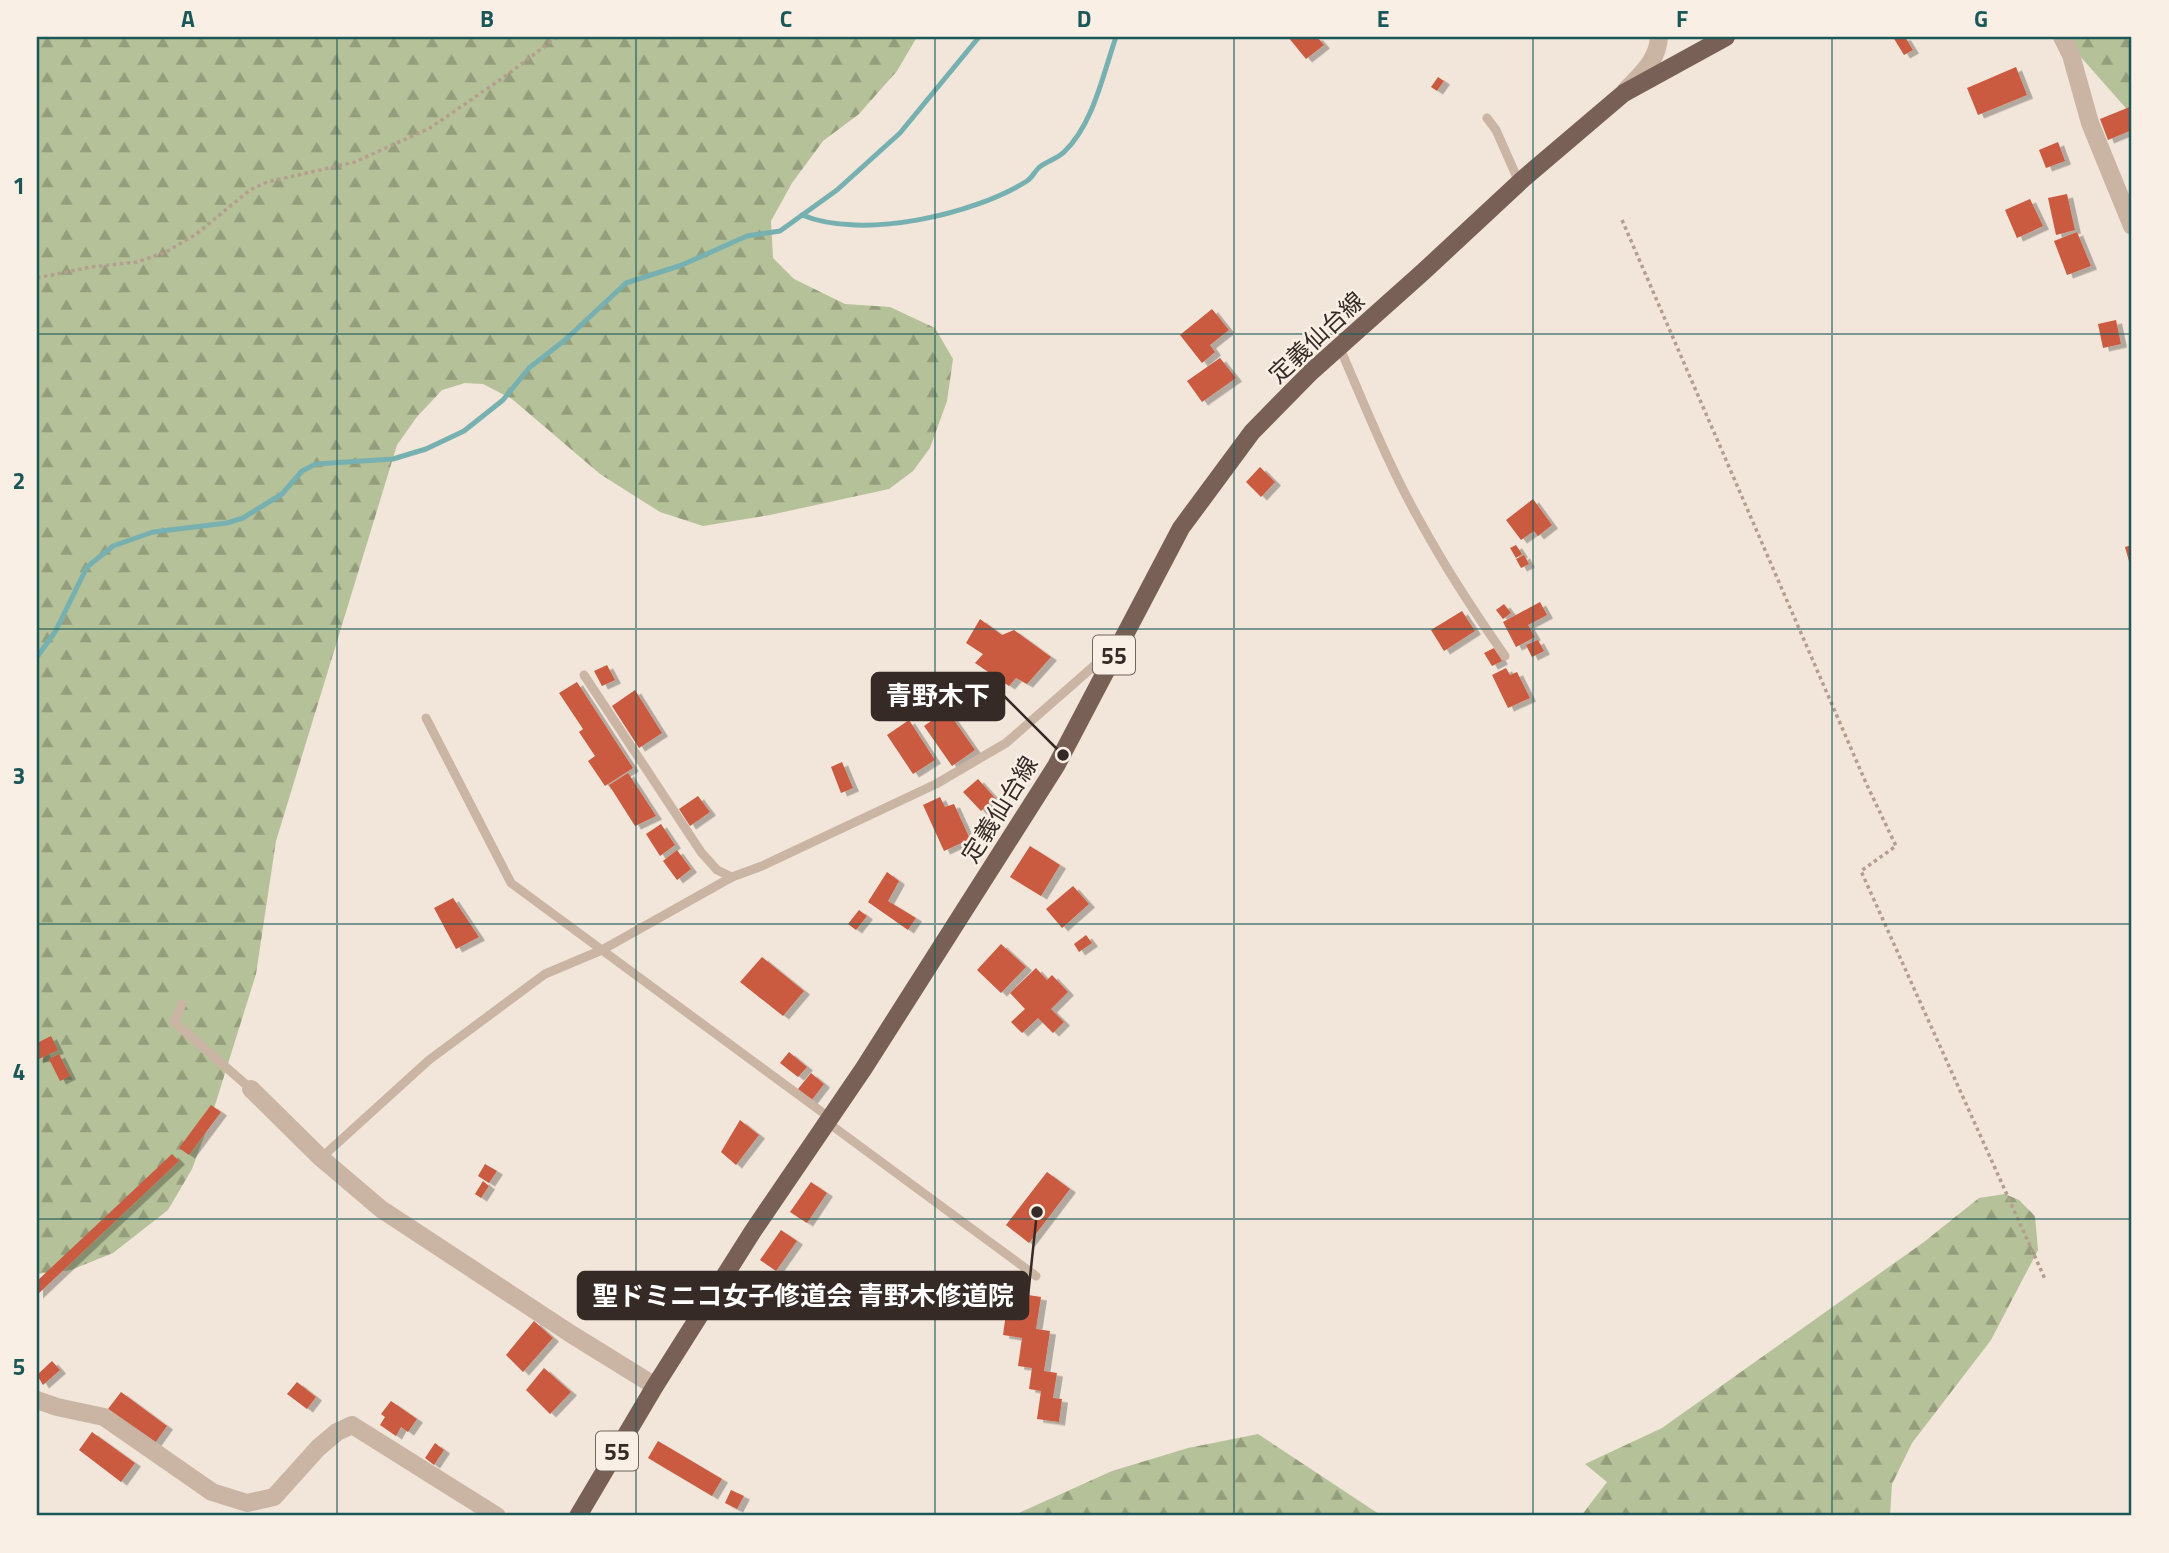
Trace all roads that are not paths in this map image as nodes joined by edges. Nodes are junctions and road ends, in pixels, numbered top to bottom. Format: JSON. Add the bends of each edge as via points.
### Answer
{"nodes":[{"id":1,"x":1660,"y":37,"type":"edge"},
{"id":2,"x":1726,"y":37,"type":"edge"},
{"id":3,"x":2063,"y":37,"type":"edge"},
{"id":4,"x":1704,"y":41,"type":"edge"},
{"id":5,"x":1624,"y":93,"type":"junction"},
{"id":6,"x":1487,"y":118,"type":"dead end"},
{"id":7,"x":1520,"y":182,"type":"junction"},
{"id":8,"x":2132,"y":226,"type":"edge"},
{"id":9,"x":1339,"y":346,"type":"junction"},
{"id":10,"x":1120,"y":643,"type":"junction"},
{"id":11,"x":1505,"y":656,"type":"dead end"},
{"id":12,"x":584,"y":675,"type":"dead end"},
{"id":13,"x":426,"y":718,"type":"dead end"},
{"id":14,"x":732,"y":877,"type":"junction"},
{"id":15,"x":602,"y":950,"type":"junction"},
{"id":16,"x":182,"y":1004,"type":"dead end"},
{"id":17,"x":251,"y":1089,"type":"joint"},
{"id":18,"x":829,"y":1120,"type":"junction"},
{"id":19,"x":321,"y":1158,"type":"junction"},
{"id":20,"x":1036,"y":1276,"type":"dead end"},
{"id":21,"x":655,"y":1386,"type":"junction"},
{"id":22,"x":37,"y":1400,"type":"edge"},
{"id":23,"x":497,"y":1516,"type":"edge"},
{"id":24,"x":578,"y":1516,"type":"edge"}],
"edges":[{"from":1,"to":5,"type":"street","via":[[1652,62]]},
{"from":2,"to":4,"type":"main road","name":"定義仙台線","number":"55"},
{"from":3,"to":8,"type":"street"},
{"from":4,"to":5,"type":"main road","name":"定義仙台線","number":"55"},
{"from":5,"to":7,"type":"main road","name":"定義仙台線","number":"55"},
{"from":6,"to":7,"type":"lane"},
{"from":7,"to":9,"type":"main road","name":"定義仙台線","number":"55"},
{"from":9,"to":10,"type":"main road","name":"定義仙台線","number":"55","via":[[1252,432],[1222,471],[1181,527]]},
{"from":9,"to":11,"type":"lane","via":[[1421,523]]},
{"from":10,"to":14,"type":"lane","via":[[1006,743],[936,784]]},
{"from":10,"to":18,"type":"main road","name":"定義仙台線","number":"55","via":[[1056,766]]},
{"from":12,"to":14,"type":"lane","via":[[701,852],[717,870]]},
{"from":13,"to":15,"type":"lane","via":[[511,883]]},
{"from":14,"to":15,"type":"lane"},
{"from":15,"to":18,"type":"lane"},
{"from":15,"to":19,"type":"lane","via":[[545,975],[429,1060]]},
{"from":16,"to":17,"type":"lane","via":[[174,1022]]},
{"from":17,"to":19,"type":"street"},
{"from":18,"to":20,"type":"lane"},
{"from":18,"to":21,"type":"main road","name":"定義仙台線","number":"55"},
{"from":19,"to":21,"type":"street","via":[[381,1209]]},
{"from":21,"to":24,"type":"main road","name":"定義仙台線","number":"55"},
{"from":22,"to":23,"type":"street","via":[[104,1417],[212,1492],[247,1503],[274,1497],[318,1448],[352,1425]]}]}
